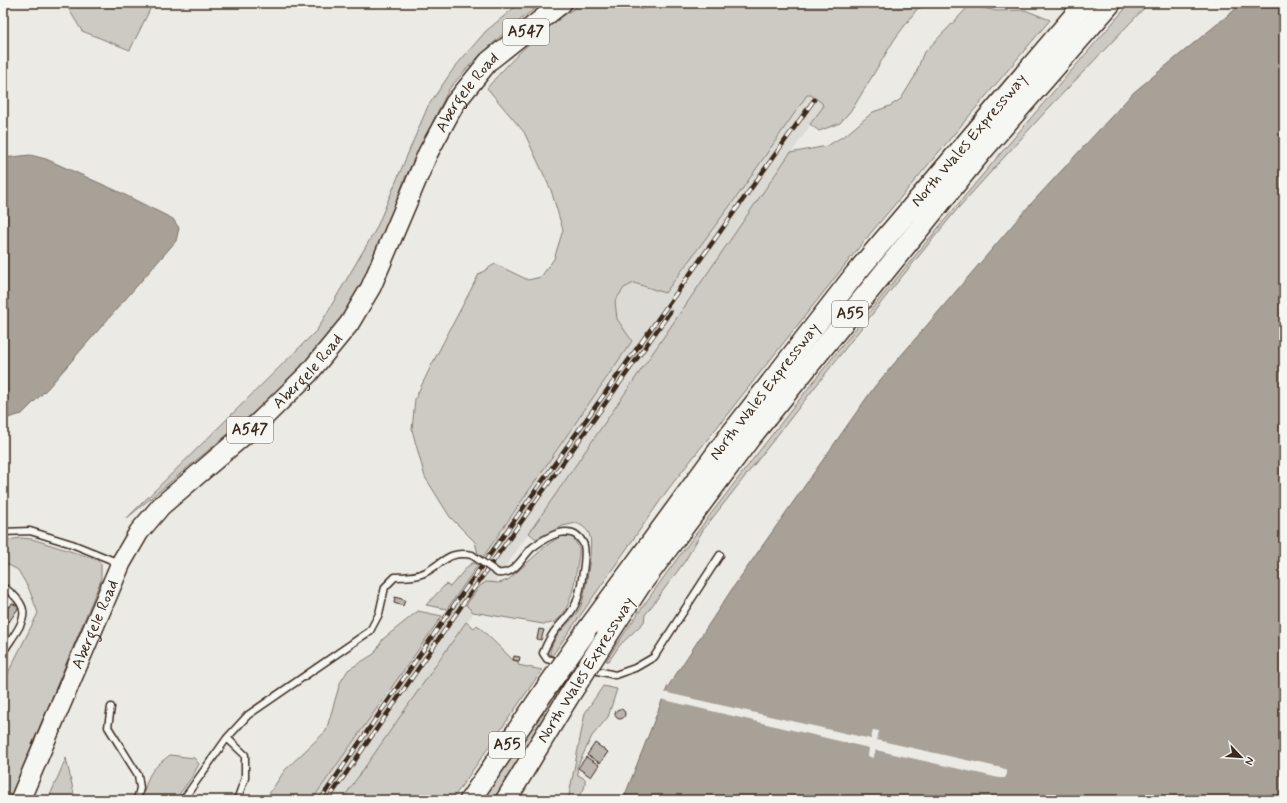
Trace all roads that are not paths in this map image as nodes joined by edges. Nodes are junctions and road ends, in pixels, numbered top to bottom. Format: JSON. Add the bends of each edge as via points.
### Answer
{"nodes":[{"id":1,"x":562,"y":3,"type":"edge"},
{"id":2,"x":1085,"y":3,"type":"edge"},
{"id":3,"x":1110,"y":3,"type":"edge"},
{"id":4,"x":3,"y":532,"type":"edge"},
{"id":5,"x":720,"y":555,"type":"dead end"},
{"id":6,"x":120,"y":563,"type":"junction"},
{"id":7,"x":4,"y":589,"type":"edge"},
{"id":8,"x":3,"y":652,"type":"edge"},
{"id":9,"x":111,"y":707,"type":"dead end"},
{"id":10,"x":227,"y":738,"type":"junction"},
{"id":11,"x":20,"y":800,"type":"edge"},
{"id":12,"x":138,"y":800,"type":"edge"},
{"id":13,"x":183,"y":800,"type":"edge"},
{"id":14,"x":237,"y":800,"type":"edge"},
{"id":15,"x":470,"y":800,"type":"edge"},
{"id":16,"x":506,"y":800,"type":"edge"}],
"edges":[{"from":1,"to":6,"type":"main road","name":"Abergele Road","number":"A547","via":[[489,60],[455,103],[428,153],[371,287],[349,324],[308,374],[258,423],[162,506],[139,532]]},
{"from":2,"to":15,"type":"highway","name":"North Wales Expressway","number":"A55","bridge":true,"via":[[856,273],[727,438],[585,633]]},
{"from":3,"to":16,"type":"highway","name":"North Wales Expressway","number":"A55","bridge":true,"via":[[983,150],[750,438],[638,587]]},
{"from":4,"to":6,"type":"lane","via":[[30,531]]},
{"from":5,"to":10,"type":"lane","bridge":true,"via":[[654,657],[636,668],[615,675],[547,659],[543,653],[549,640],[576,604],[586,546],[580,537],[572,532],[560,532],[532,548],[505,574],[498,573],[472,555],[455,555],[426,572],[410,577],[395,577],[385,587],[379,614],[370,630],[248,715]]},
{"from":6,"to":11,"type":"main road","name":"Abergele Road","number":"A547"},
{"from":7,"to":8,"type":"lane","via":[[16,596],[22,604],[24,613],[21,625]]},
{"from":9,"to":12,"type":"lane","via":[[108,727],[138,774]]},
{"from":10,"to":13,"type":"lane"},
{"from":10,"to":14,"type":"lane","via":[[244,755],[245,778]]}]}
